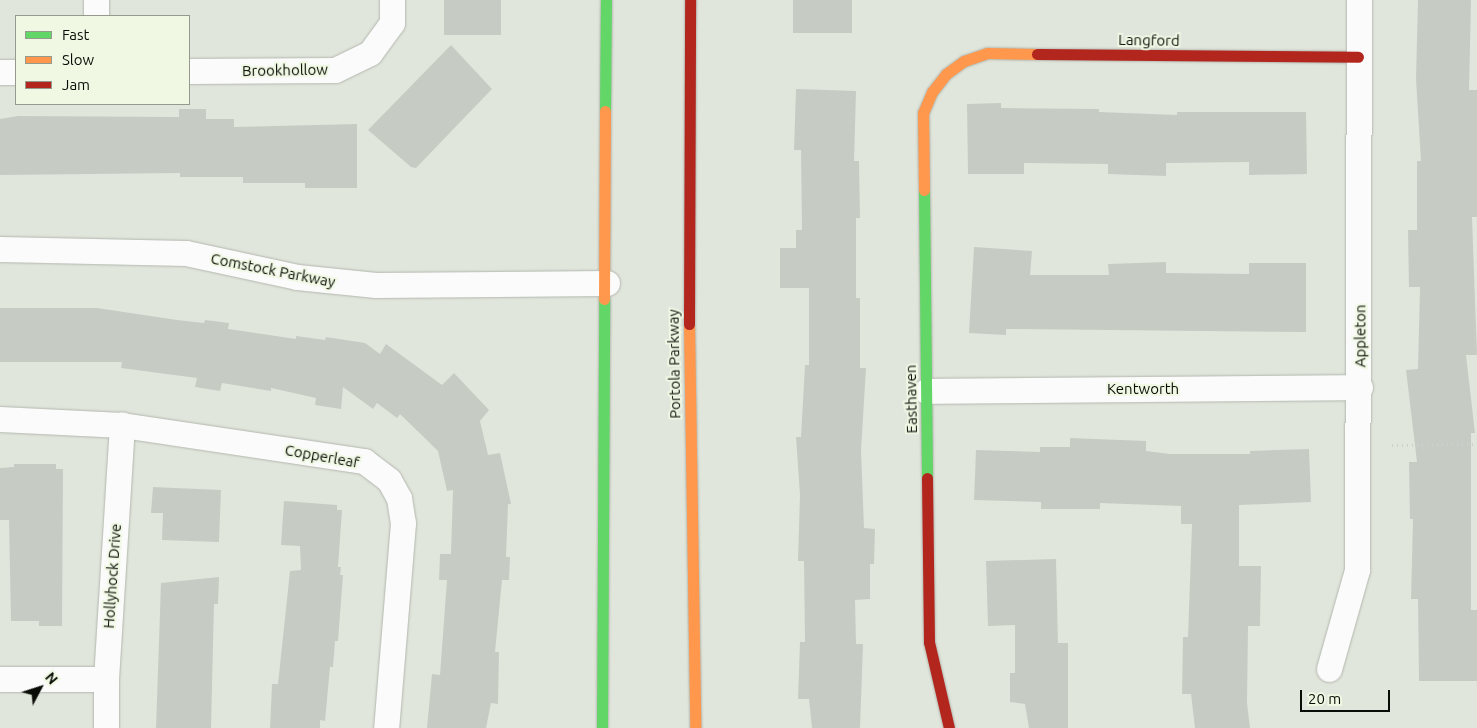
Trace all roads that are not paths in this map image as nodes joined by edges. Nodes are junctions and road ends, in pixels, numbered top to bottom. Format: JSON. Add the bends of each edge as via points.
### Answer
{"nodes":[{"id":1,"x":96,"y":0,"type":"edge"},
{"id":2,"x":606,"y":0,"type":"edge"},
{"id":3,"x":690,"y":0,"type":"edge"},
{"id":4,"x":1358,"y":0,"type":"edge"},
{"id":5,"x":392,"y":11,"type":"edge"},
{"id":6,"x":96,"y":15,"type":"edge"},
{"id":7,"x":1358,"y":57,"type":"junction"},
{"id":8,"x":190,"y":71,"type":"edge"},
{"id":9,"x":0,"y":72,"type":"edge"},
{"id":10,"x":15,"y":72,"type":"edge"},
{"id":11,"x":946,"y":74,"type":"joint"},
{"id":12,"x":0,"y":249,"type":"edge"},
{"id":13,"x":607,"y":283,"type":"junction"},
{"id":14,"x":1360,"y":387,"type":"junction"},
{"id":15,"x":926,"y":390,"type":"junction"},
{"id":16,"x":0,"y":419,"type":"edge"},
{"id":17,"x":122,"y":425,"type":"junction"},
{"id":18,"x":1329,"y":669,"type":"dead end"},
{"id":19,"x":0,"y":679,"type":"edge"},
{"id":20,"x":106,"y":679,"type":"junction"},
{"id":21,"x":106,"y":728,"type":"edge"},
{"id":22,"x":386,"y":728,"type":"edge"},
{"id":23,"x":602,"y":728,"type":"edge"},
{"id":24,"x":694,"y":728,"type":"edge"},
{"id":25,"x":949,"y":728,"type":"edge"}],
"edges":[{"from":1,"to":6,"type":"street"},
{"from":2,"to":13,"type":"main road"},
{"from":3,"to":24,"type":"main road","name":"Portola Parkway","via":[[688,284]]},
{"from":4,"to":7,"type":"street","name":"Appleton"},
{"from":5,"to":8,"type":"street","name":"Brookhollow","via":[[370,52],[336,70]]},
{"from":7,"to":11,"type":"main road","name":"Langford","via":[[987,53],[964,61]]},
{"from":7,"to":14,"type":"street","name":"Appleton"},
{"from":9,"to":10,"type":"street"},
{"from":11,"to":15,"type":"main road","name":"Easthaven","via":[[932,92],[923,113]]},
{"from":12,"to":13,"type":"street","name":"Comstock Parkway","via":[[186,253],[297,277],[376,285]]},
{"from":13,"to":23,"type":"main road"},
{"from":14,"to":15,"type":"street","name":"Kentworth"},
{"from":14,"to":18,"type":"street","name":"Appleton","via":[[1357,570]]},
{"from":15,"to":25,"type":"main road","name":"Easthaven","via":[[929,642]]},
{"from":16,"to":17,"type":"street","name":"Copperleaf"},
{"from":17,"to":20,"type":"street","name":"Hollyhock Drive"},
{"from":17,"to":22,"type":"street","name":"Copperleaf","via":[[364,462],[389,480],[399,498],[403,523]]},
{"from":19,"to":20,"type":"street"},
{"from":20,"to":21,"type":"street","name":"Hollyhock Drive"}]}
